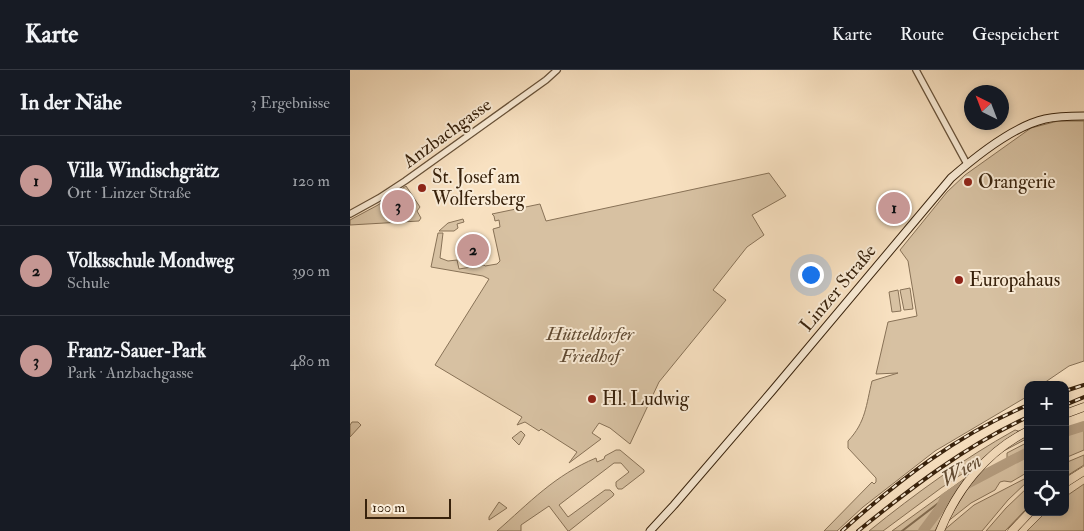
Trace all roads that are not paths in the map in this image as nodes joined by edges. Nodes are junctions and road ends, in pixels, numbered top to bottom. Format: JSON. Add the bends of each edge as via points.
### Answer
{"nodes":[{"id":1,"x":557,"y":70,"type":"edge"},
{"id":2,"x":916,"y":70,"type":"edge"},
{"id":3,"x":1084,"y":116,"type":"edge"},
{"id":4,"x":968,"y":164,"type":"junction"},
{"id":5,"x":350,"y":214,"type":"edge"},
{"id":6,"x":1084,"y":407,"type":"edge"},
{"id":7,"x":1069,"y":413,"type":"edge"},
{"id":8,"x":1024,"y":433,"type":"edge"},
{"id":9,"x":1084,"y":471,"type":"edge"},
{"id":10,"x":1069,"y":480,"type":"edge"},
{"id":11,"x":1026,"y":516,"type":"edge"},
{"id":12,"x":650,"y":531,"type":"edge"},
{"id":13,"x":940,"y":531,"type":"edge"},
{"id":14,"x":1012,"y":531,"type":"edge"}],
"edges":[{"from":1,"to":5,"type":"street","name":"Anzbachgasse","via":[[405,181]]},
{"from":2,"to":4,"type":"street"},
{"from":3,"to":4,"type":"main road","name":"Linzer Straße","via":[[1046,118],[1030,123]]},
{"from":4,"to":12,"type":"main road","name":"Linzer Straße","via":[[940,190]]},
{"from":6,"to":7,"type":"main road"},
{"from":8,"to":13,"type":"main road","via":[[998,449],[982,464],[955,501]]},
{"from":9,"to":10,"type":"main road"},
{"from":11,"to":14,"type":"main road"}]}
